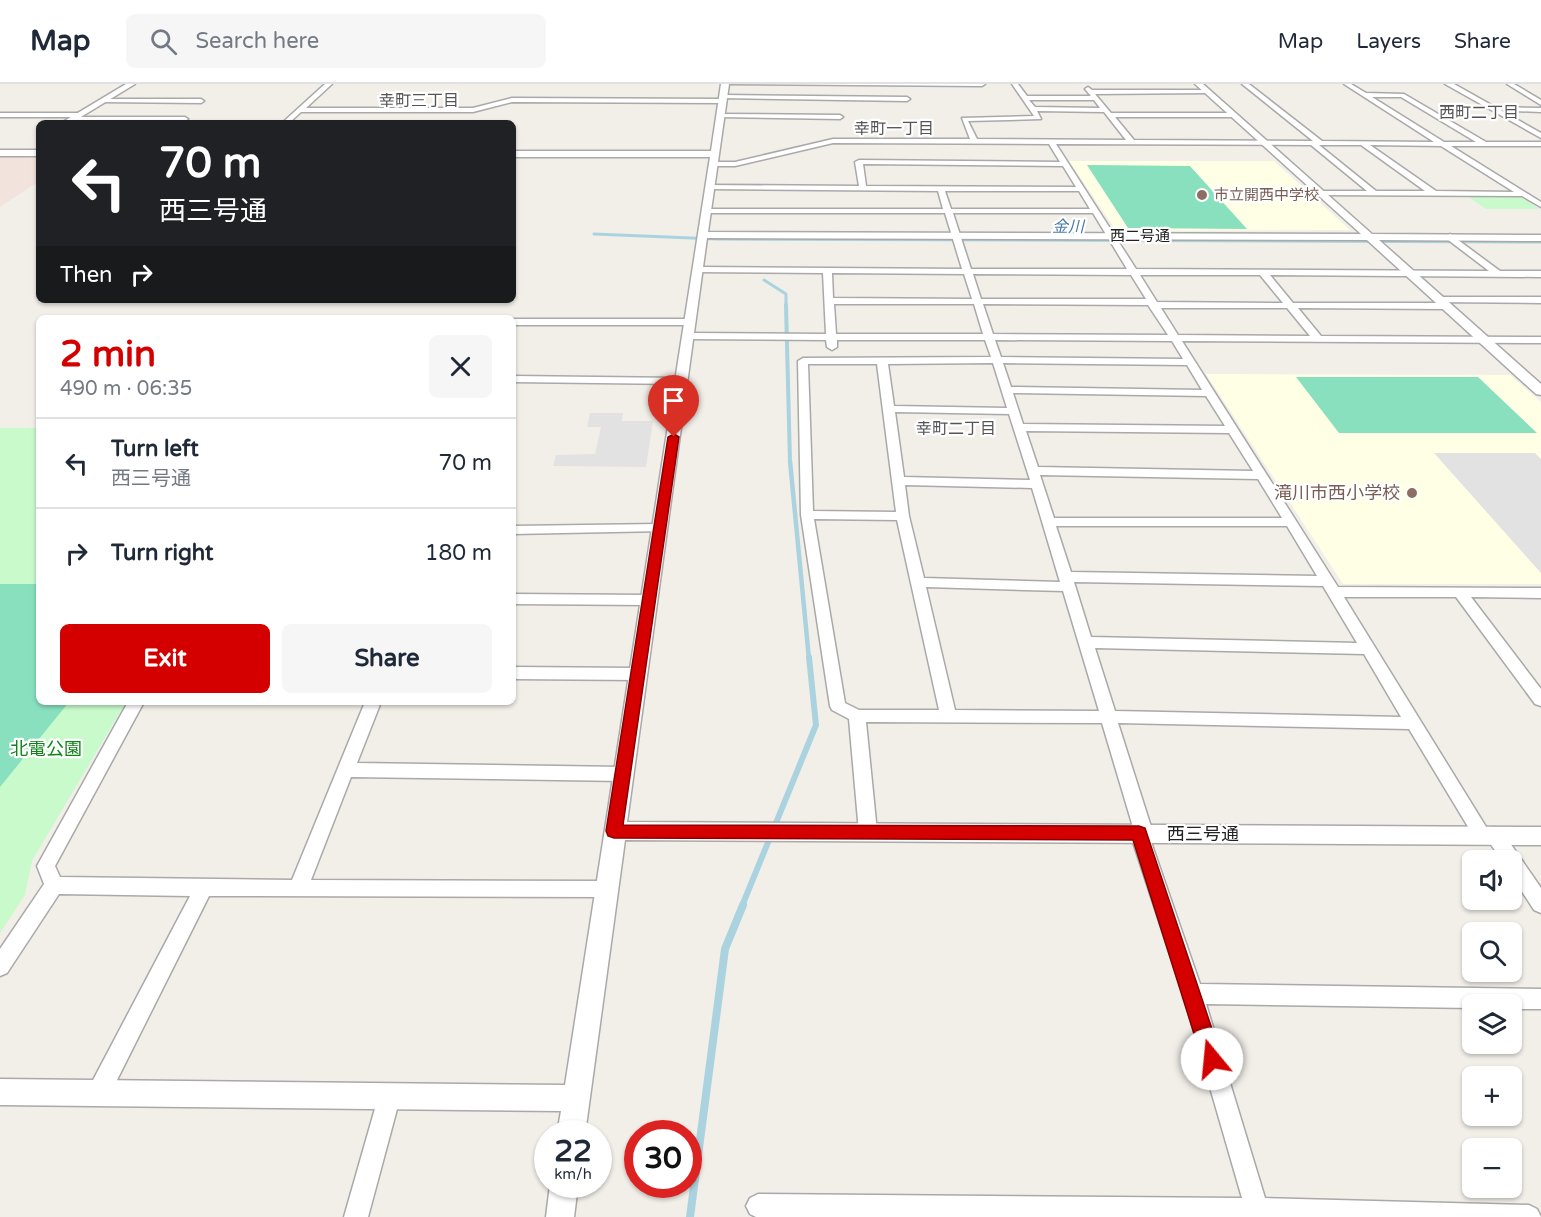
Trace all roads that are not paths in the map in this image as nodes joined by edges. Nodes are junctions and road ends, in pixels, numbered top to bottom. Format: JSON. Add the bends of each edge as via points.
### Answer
{"nodes":[{"id":1,"x":131,"y":84,"type":"edge"},
{"id":2,"x":329,"y":84,"type":"edge"},
{"id":3,"x":925,"y":84,"type":"edge"},
{"id":4,"x":968,"y":84,"type":"edge"},
{"id":5,"x":982,"y":84,"type":"edge"},
{"id":6,"x":1015,"y":84,"type":"edge"},
{"id":7,"x":1084,"y":84,"type":"edge"},
{"id":8,"x":1199,"y":84,"type":"edge"},
{"id":9,"x":1245,"y":84,"type":"edge"},
{"id":10,"x":1347,"y":84,"type":"edge"},
{"id":11,"x":1449,"y":84,"type":"edge"},
{"id":12,"x":1510,"y":84,"type":"edge"},
{"id":13,"x":724,"y":92,"type":"edge"},
{"id":14,"x":1091,"y":92,"type":"junction"},
{"id":15,"x":1208,"y":92,"type":"junction"},
{"id":16,"x":1364,"y":95,"type":"junction"},
{"id":17,"x":1527,"y":96,"type":"junction"},
{"id":18,"x":1541,"y":96,"type":"edge"},
{"id":19,"x":1025,"y":98,"type":"junction"},
{"id":20,"x":1096,"y":98,"type":"junction"},
{"id":21,"x":907,"y":99,"type":"dead end"},
{"id":22,"x":103,"y":101,"type":"junction"},
{"id":23,"x":201,"y":101,"type":"dead end"},
{"id":24,"x":1541,"y":104,"type":"edge"},
{"id":25,"x":1033,"y":109,"type":"junction"},
{"id":26,"x":1494,"y":109,"type":"junction"},
{"id":27,"x":301,"y":110,"type":"junction"},
{"id":28,"x":1541,"y":110,"type":"edge"},
{"id":29,"x":1108,"y":112,"type":"junction"},
{"id":30,"x":0,"y":115,"type":"edge"},
{"id":31,"x":1234,"y":115,"type":"junction"},
{"id":32,"x":720,"y":116,"type":"junction"},
{"id":33,"x":840,"y":117,"type":"dead end"},
{"id":34,"x":72,"y":119,"type":"edge"},
{"id":35,"x":185,"y":119,"type":"dead end"},
{"id":36,"x":289,"y":120,"type":"edge"},
{"id":37,"x":1541,"y":136,"type":"edge"},
{"id":38,"x":974,"y":141,"type":"junction"},
{"id":39,"x":1051,"y":141,"type":"junction"},
{"id":40,"x":1132,"y":142,"type":"junction"},
{"id":41,"x":1263,"y":142,"type":"junction"},
{"id":42,"x":1316,"y":143,"type":"junction"},
{"id":43,"x":1362,"y":143,"type":"junction"},
{"id":44,"x":1443,"y":143,"type":"junction"},
{"id":45,"x":29,"y":144,"type":"dead end"},
{"id":46,"x":1485,"y":144,"type":"junction"},
{"id":47,"x":1541,"y":144,"type":"edge"},
{"id":48,"x":0,"y":153,"type":"edge"},
{"id":49,"x":14,"y":153,"type":"junction"},
{"id":50,"x":36,"y":153,"type":"edge"},
{"id":51,"x":516,"y":154,"type":"edge"},
{"id":52,"x":714,"y":159,"type":"junction"},
{"id":53,"x":1064,"y":164,"type":"junction"},
{"id":54,"x":710,"y":187,"type":"junction"},
{"id":55,"x":863,"y":188,"type":"junction"},
{"id":56,"x":941,"y":189,"type":"junction"},
{"id":57,"x":1080,"y":189,"type":"junction"},
{"id":58,"x":1319,"y":193,"type":"junction"},
{"id":59,"x":1374,"y":193,"type":"junction"},
{"id":60,"x":1433,"y":194,"type":"junction"},
{"id":61,"x":1523,"y":194,"type":"junction"},
{"id":62,"x":1541,"y":194,"type":"edge"},
{"id":63,"x":1541,"y":205,"type":"edge"},
{"id":64,"x":707,"y":211,"type":"junction"},
{"id":65,"x":949,"y":211,"type":"junction"},
{"id":66,"x":1093,"y":211,"type":"junction"},
{"id":67,"x":703,"y":235,"type":"junction"},
{"id":68,"x":957,"y":236,"type":"junction"},
{"id":69,"x":1110,"y":236,"type":"junction"},
{"id":70,"x":1368,"y":237,"type":"junction"},
{"id":71,"x":1450,"y":237,"type":"junction"},
{"id":72,"x":1541,"y":238,"type":"edge"},
{"id":73,"x":699,"y":270,"type":"junction"},
{"id":74,"x":827,"y":272,"type":"junction"},
{"id":75,"x":969,"y":273,"type":"junction"},
{"id":76,"x":1132,"y":273,"type":"junction"},
{"id":77,"x":1264,"y":274,"type":"junction"},
{"id":78,"x":1409,"y":274,"type":"junction"},
{"id":79,"x":1498,"y":274,"type":"junction"},
{"id":80,"x":1541,"y":274,"type":"edge"},
{"id":81,"x":1541,"y":300,"type":"edge"},
{"id":82,"x":829,"y":301,"type":"junction"},
{"id":83,"x":978,"y":301,"type":"junction"},
{"id":84,"x":1442,"y":303,"type":"junction"},
{"id":85,"x":1152,"y":304,"type":"junction"},
{"id":86,"x":1292,"y":307,"type":"junction"},
{"id":87,"x":516,"y":322,"type":"edge"},
{"id":88,"x":689,"y":329,"type":"junction"},
{"id":89,"x":832,"y":338,"type":"junction"},
{"id":90,"x":990,"y":338,"type":"junction"},
{"id":91,"x":1175,"y":339,"type":"junction"},
{"id":92,"x":1318,"y":339,"type":"junction"},
{"id":93,"x":1484,"y":340,"type":"junction"},
{"id":94,"x":1541,"y":340,"type":"edge"},
{"id":95,"x":834,"y":359,"type":"junction"},
{"id":96,"x":882,"y":360,"type":"junction"},
{"id":97,"x":997,"y":360,"type":"junction"},
{"id":98,"x":1190,"y":362,"type":"junction"},
{"id":99,"x":516,"y":379,"type":"edge"},
{"id":100,"x":681,"y":381,"type":"junction"},
{"id":101,"x":1007,"y":390,"type":"junction"},
{"id":102,"x":1541,"y":391,"type":"edge"},
{"id":103,"x":1209,"y":393,"type":"junction"},
{"id":104,"x":889,"y":409,"type":"junction"},
{"id":105,"x":1014,"y":411,"type":"junction"},
{"id":106,"x":1019,"y":427,"type":"junction"},
{"id":107,"x":1232,"y":430,"type":"junction"},
{"id":108,"x":1260,"y":475,"type":"junction"},
{"id":109,"x":1035,"y":477,"type":"junction"},
{"id":110,"x":899,"y":481,"type":"junction"},
{"id":111,"x":807,"y":515,"type":"junction"},
{"id":112,"x":903,"y":516,"type":"junction"},
{"id":113,"x":1049,"y":522,"type":"junction"},
{"id":114,"x":1291,"y":522,"type":"junction"},
{"id":115,"x":659,"y":528,"type":"junction"},
{"id":116,"x":516,"y":530,"type":"edge"},
{"id":117,"x":919,"y":582,"type":"junction"},
{"id":118,"x":1068,"y":582,"type":"junction"},
{"id":119,"x":1330,"y":586,"type":"junction"},
{"id":120,"x":1460,"y":593,"type":"junction"},
{"id":121,"x":1541,"y":593,"type":"edge"},
{"id":122,"x":516,"y":599,"type":"edge"},
{"id":123,"x":648,"y":600,"type":"junction"},
{"id":124,"x":1085,"y":642,"type":"junction"},
{"id":125,"x":1368,"y":649,"type":"junction"},
{"id":126,"x":516,"y":673,"type":"edge"},
{"id":127,"x":638,"y":674,"type":"junction"},
{"id":128,"x":1541,"y":700,"type":"edge"},
{"id":129,"x":134,"y":705,"type":"edge"},
{"id":130,"x":372,"y":705,"type":"edge"},
{"id":131,"x":857,"y":716,"type":"junction"},
{"id":132,"x":948,"y":716,"type":"junction"},
{"id":133,"x":1108,"y":717,"type":"junction"},
{"id":134,"x":1413,"y":723,"type":"junction"},
{"id":135,"x":346,"y":770,"type":"junction"},
{"id":136,"x":623,"y":774,"type":"junction"},
{"id":137,"x":614,"y":831,"type":"junction"},
{"id":138,"x":868,"y":832,"type":"junction"},
{"id":139,"x":1142,"y":833,"type":"junction"},
{"id":140,"x":1489,"y":835,"type":"junction"},
{"id":141,"x":1541,"y":836,"type":"edge"},
{"id":142,"x":54,"y":885,"type":"junction"},
{"id":143,"x":204,"y":888,"type":"junction"},
{"id":144,"x":298,"y":888,"type":"junction"},
{"id":145,"x":606,"y":890,"type":"junction"},
{"id":146,"x":1541,"y":904,"type":"edge"},
{"id":147,"x":0,"y":966,"type":"edge"},
{"id":148,"x":1193,"y":994,"type":"junction"},
{"id":149,"x":1541,"y":999,"type":"edge"},
{"id":150,"x":0,"y":1092,"type":"edge"},
{"id":151,"x":99,"y":1092,"type":"junction"},
{"id":152,"x":389,"y":1098,"type":"junction"},
{"id":153,"x":576,"y":1098,"type":"junction"},
{"id":154,"x":573,"y":1120,"type":"edge"},
{"id":155,"x":562,"y":1198,"type":"edge"},
{"id":156,"x":758,"y":1206,"type":"dead end"},
{"id":157,"x":1258,"y":1214,"type":"edge"},
{"id":158,"x":356,"y":1217,"type":"edge"},
{"id":159,"x":560,"y":1217,"type":"edge"},
{"id":160,"x":1529,"y":1217,"type":"edge"}],
"edges":[{"from":1,"to":22,"type":"street"},
{"from":2,"to":27,"type":"street"},
{"from":3,"to":4,"type":"street"},
{"from":3,"to":13,"type":"street"},
{"from":4,"to":5,"type":"street"},
{"from":6,"to":19,"type":"street"},
{"from":7,"to":14,"type":"street"},
{"from":8,"to":15,"type":"street"},
{"from":9,"to":42,"type":"street"},
{"from":10,"to":16,"type":"street"},
{"from":11,"to":26,"type":"street"},
{"from":12,"to":17,"type":"street"},
{"from":13,"to":21,"type":"street"},
{"from":13,"to":27,"type":"street","via":[[512,100],[473,110]]},
{"from":13,"to":32,"type":"street"},
{"from":14,"to":15,"type":"street"},
{"from":14,"to":20,"type":"street"},
{"from":15,"to":31,"type":"street"},
{"from":16,"to":44,"type":"street"},
{"from":16,"to":46,"type":"street","via":[[1402,95]]},
{"from":17,"to":18,"type":"street"},
{"from":17,"to":24,"type":"street"},
{"from":19,"to":20,"type":"street"},
{"from":19,"to":25,"type":"street"},
{"from":20,"to":29,"type":"street"},
{"from":22,"to":23,"type":"street"},
{"from":22,"to":34,"type":"street"},
{"from":25,"to":29,"type":"street"},
{"from":25,"to":38,"type":"street","via":[[1039,118],[964,119]]},
{"from":26,"to":28,"type":"street"},
{"from":26,"to":37,"type":"street"},
{"from":27,"to":36,"type":"street"},
{"from":29,"to":31,"type":"street"},
{"from":29,"to":40,"type":"street"},
{"from":30,"to":34,"type":"street"},
{"from":31,"to":41,"type":"street"},
{"from":32,"to":33,"type":"street"},
{"from":32,"to":52,"type":"street"},
{"from":34,"to":35,"type":"street"},
{"from":38,"to":39,"type":"street"},
{"from":38,"to":52,"type":"street","via":[[833,141],[735,164]]},
{"from":39,"to":40,"type":"street"},
{"from":39,"to":53,"type":"street"},
{"from":40,"to":41,"type":"street"},
{"from":41,"to":42,"type":"street"},
{"from":41,"to":58,"type":"street"},
{"from":42,"to":43,"type":"street"},
{"from":42,"to":59,"type":"street"},
{"from":43,"to":44,"type":"street"},
{"from":43,"to":60,"type":"street"},
{"from":44,"to":46,"type":"street"},
{"from":44,"to":61,"type":"street"},
{"from":45,"to":49,"type":"street"},
{"from":46,"to":47,"type":"street"},
{"from":48,"to":49,"type":"street"},
{"from":49,"to":50,"type":"street"},
{"from":51,"to":52,"type":"street"},
{"from":52,"to":54,"type":"street"},
{"from":53,"to":55,"type":"street","via":[[859,162]]},
{"from":53,"to":57,"type":"street"},
{"from":54,"to":55,"type":"street"},
{"from":54,"to":64,"type":"street"},
{"from":55,"to":56,"type":"street"},
{"from":56,"to":57,"type":"street"},
{"from":56,"to":65,"type":"street"},
{"from":57,"to":66,"type":"street"},
{"from":58,"to":59,"type":"street"},
{"from":58,"to":70,"type":"street"},
{"from":59,"to":60,"type":"street"},
{"from":60,"to":61,"type":"street"},
{"from":61,"to":62,"type":"street"},
{"from":61,"to":63,"type":"street"},
{"from":64,"to":65,"type":"street"},
{"from":64,"to":67,"type":"street"},
{"from":65,"to":66,"type":"street"},
{"from":65,"to":68,"type":"street"},
{"from":66,"to":69,"type":"street"},
{"from":67,"to":68,"type":"street","name":"西二号通"},
{"from":67,"to":73,"type":"street"},
{"from":68,"to":69,"type":"street","name":"西二号通"},
{"from":68,"to":75,"type":"street"},
{"from":69,"to":70,"type":"street","name":"西二号通"},
{"from":69,"to":76,"type":"street"},
{"from":70,"to":71,"type":"street","name":"西二号通"},
{"from":70,"to":78,"type":"street"},
{"from":71,"to":72,"type":"street","name":"西二号通"},
{"from":71,"to":79,"type":"street"},
{"from":73,"to":74,"type":"street"},
{"from":73,"to":88,"type":"street"},
{"from":74,"to":75,"type":"street"},
{"from":74,"to":82,"type":"street"},
{"from":75,"to":76,"type":"street"},
{"from":75,"to":83,"type":"street"},
{"from":76,"to":77,"type":"street"},
{"from":76,"to":85,"type":"street"},
{"from":77,"to":78,"type":"street"},
{"from":77,"to":86,"type":"street"},
{"from":78,"to":79,"type":"street"},
{"from":78,"to":84,"type":"street"},
{"from":79,"to":80,"type":"street"},
{"from":81,"to":84,"type":"street"},
{"from":82,"to":83,"type":"street"},
{"from":82,"to":89,"type":"street"},
{"from":83,"to":85,"type":"street"},
{"from":83,"to":90,"type":"street"},
{"from":84,"to":86,"type":"street"},
{"from":84,"to":93,"type":"street"},
{"from":85,"to":86,"type":"street"},
{"from":85,"to":91,"type":"street"},
{"from":86,"to":92,"type":"street"},
{"from":87,"to":88,"type":"street"},
{"from":88,"to":89,"type":"street"},
{"from":88,"to":100,"type":"street"},
{"from":89,"to":90,"type":"street"},
{"from":89,"to":95,"type":"street"},
{"from":90,"to":91,"type":"street"},
{"from":90,"to":97,"type":"street"},
{"from":91,"to":92,"type":"street"},
{"from":91,"to":98,"type":"street"},
{"from":92,"to":93,"type":"street"},
{"from":93,"to":94,"type":"street"},
{"from":93,"to":102,"type":"street"},
{"from":95,"to":96,"type":"street"},
{"from":95,"to":111,"type":"street","via":[[803,361]]},
{"from":96,"to":97,"type":"street"},
{"from":96,"to":104,"type":"street"},
{"from":97,"to":98,"type":"street"},
{"from":97,"to":101,"type":"street"},
{"from":98,"to":103,"type":"street"},
{"from":99,"to":100,"type":"street"},
{"from":100,"to":115,"type":"street"},
{"from":101,"to":103,"type":"street"},
{"from":101,"to":105,"type":"street"},
{"from":103,"to":107,"type":"street"},
{"from":104,"to":105,"type":"street"},
{"from":104,"to":110,"type":"street"},
{"from":105,"to":106,"type":"street"},
{"from":106,"to":107,"type":"street"},
{"from":106,"to":109,"type":"street"},
{"from":107,"to":108,"type":"street"},
{"from":108,"to":109,"type":"street"},
{"from":108,"to":114,"type":"street"},
{"from":109,"to":110,"type":"street"},
{"from":109,"to":113,"type":"street"},
{"from":110,"to":112,"type":"street"},
{"from":111,"to":112,"type":"street"},
{"from":111,"to":131,"type":"street","via":[[838,706]]},
{"from":112,"to":117,"type":"street"},
{"from":113,"to":114,"type":"street"},
{"from":113,"to":118,"type":"street"},
{"from":114,"to":119,"type":"street"},
{"from":115,"to":116,"type":"street"},
{"from":115,"to":123,"type":"street"},
{"from":117,"to":118,"type":"street"},
{"from":117,"to":132,"type":"street"},
{"from":118,"to":119,"type":"street"},
{"from":118,"to":124,"type":"street"},
{"from":119,"to":120,"type":"street"},
{"from":119,"to":125,"type":"street"},
{"from":120,"to":121,"type":"street"},
{"from":120,"to":128,"type":"street"},
{"from":122,"to":123,"type":"street"},
{"from":123,"to":127,"type":"street"},
{"from":124,"to":125,"type":"street"},
{"from":124,"to":133,"type":"street"},
{"from":125,"to":134,"type":"street"},
{"from":126,"to":127,"type":"street"},
{"from":127,"to":136,"type":"street"},
{"from":129,"to":142,"type":"street","via":[[46,866]]},
{"from":130,"to":135,"type":"street"},
{"from":131,"to":132,"type":"street"},
{"from":131,"to":138,"type":"street"},
{"from":132,"to":133,"type":"street"},
{"from":133,"to":134,"type":"street"},
{"from":133,"to":139,"type":"street"},
{"from":134,"to":140,"type":"street"},
{"from":135,"to":136,"type":"street"},
{"from":135,"to":144,"type":"street"},
{"from":136,"to":137,"type":"street"},
{"from":137,"to":138,"type":"street","name":"西三号通"},
{"from":137,"to":145,"type":"street"},
{"from":138,"to":139,"type":"street","name":"西三号通"},
{"from":139,"to":140,"type":"street","name":"西三号通"},
{"from":139,"to":148,"type":"street"},
{"from":140,"to":141,"type":"street","name":"西三号通"},
{"from":140,"to":146,"type":"street"},
{"from":142,"to":143,"type":"street"},
{"from":142,"to":147,"type":"street"},
{"from":143,"to":144,"type":"street"},
{"from":143,"to":151,"type":"street"},
{"from":144,"to":145,"type":"street"},
{"from":145,"to":153,"type":"street"},
{"from":148,"to":149,"type":"street"},
{"from":148,"to":157,"type":"street"},
{"from":150,"to":151,"type":"street"},
{"from":151,"to":152,"type":"street"},
{"from":152,"to":153,"type":"street"},
{"from":152,"to":158,"type":"street"},
{"from":153,"to":154,"type":"street"},
{"from":155,"to":159,"type":"street"},
{"from":156,"to":157,"type":"street"},
{"from":157,"to":160,"type":"street"}]}
